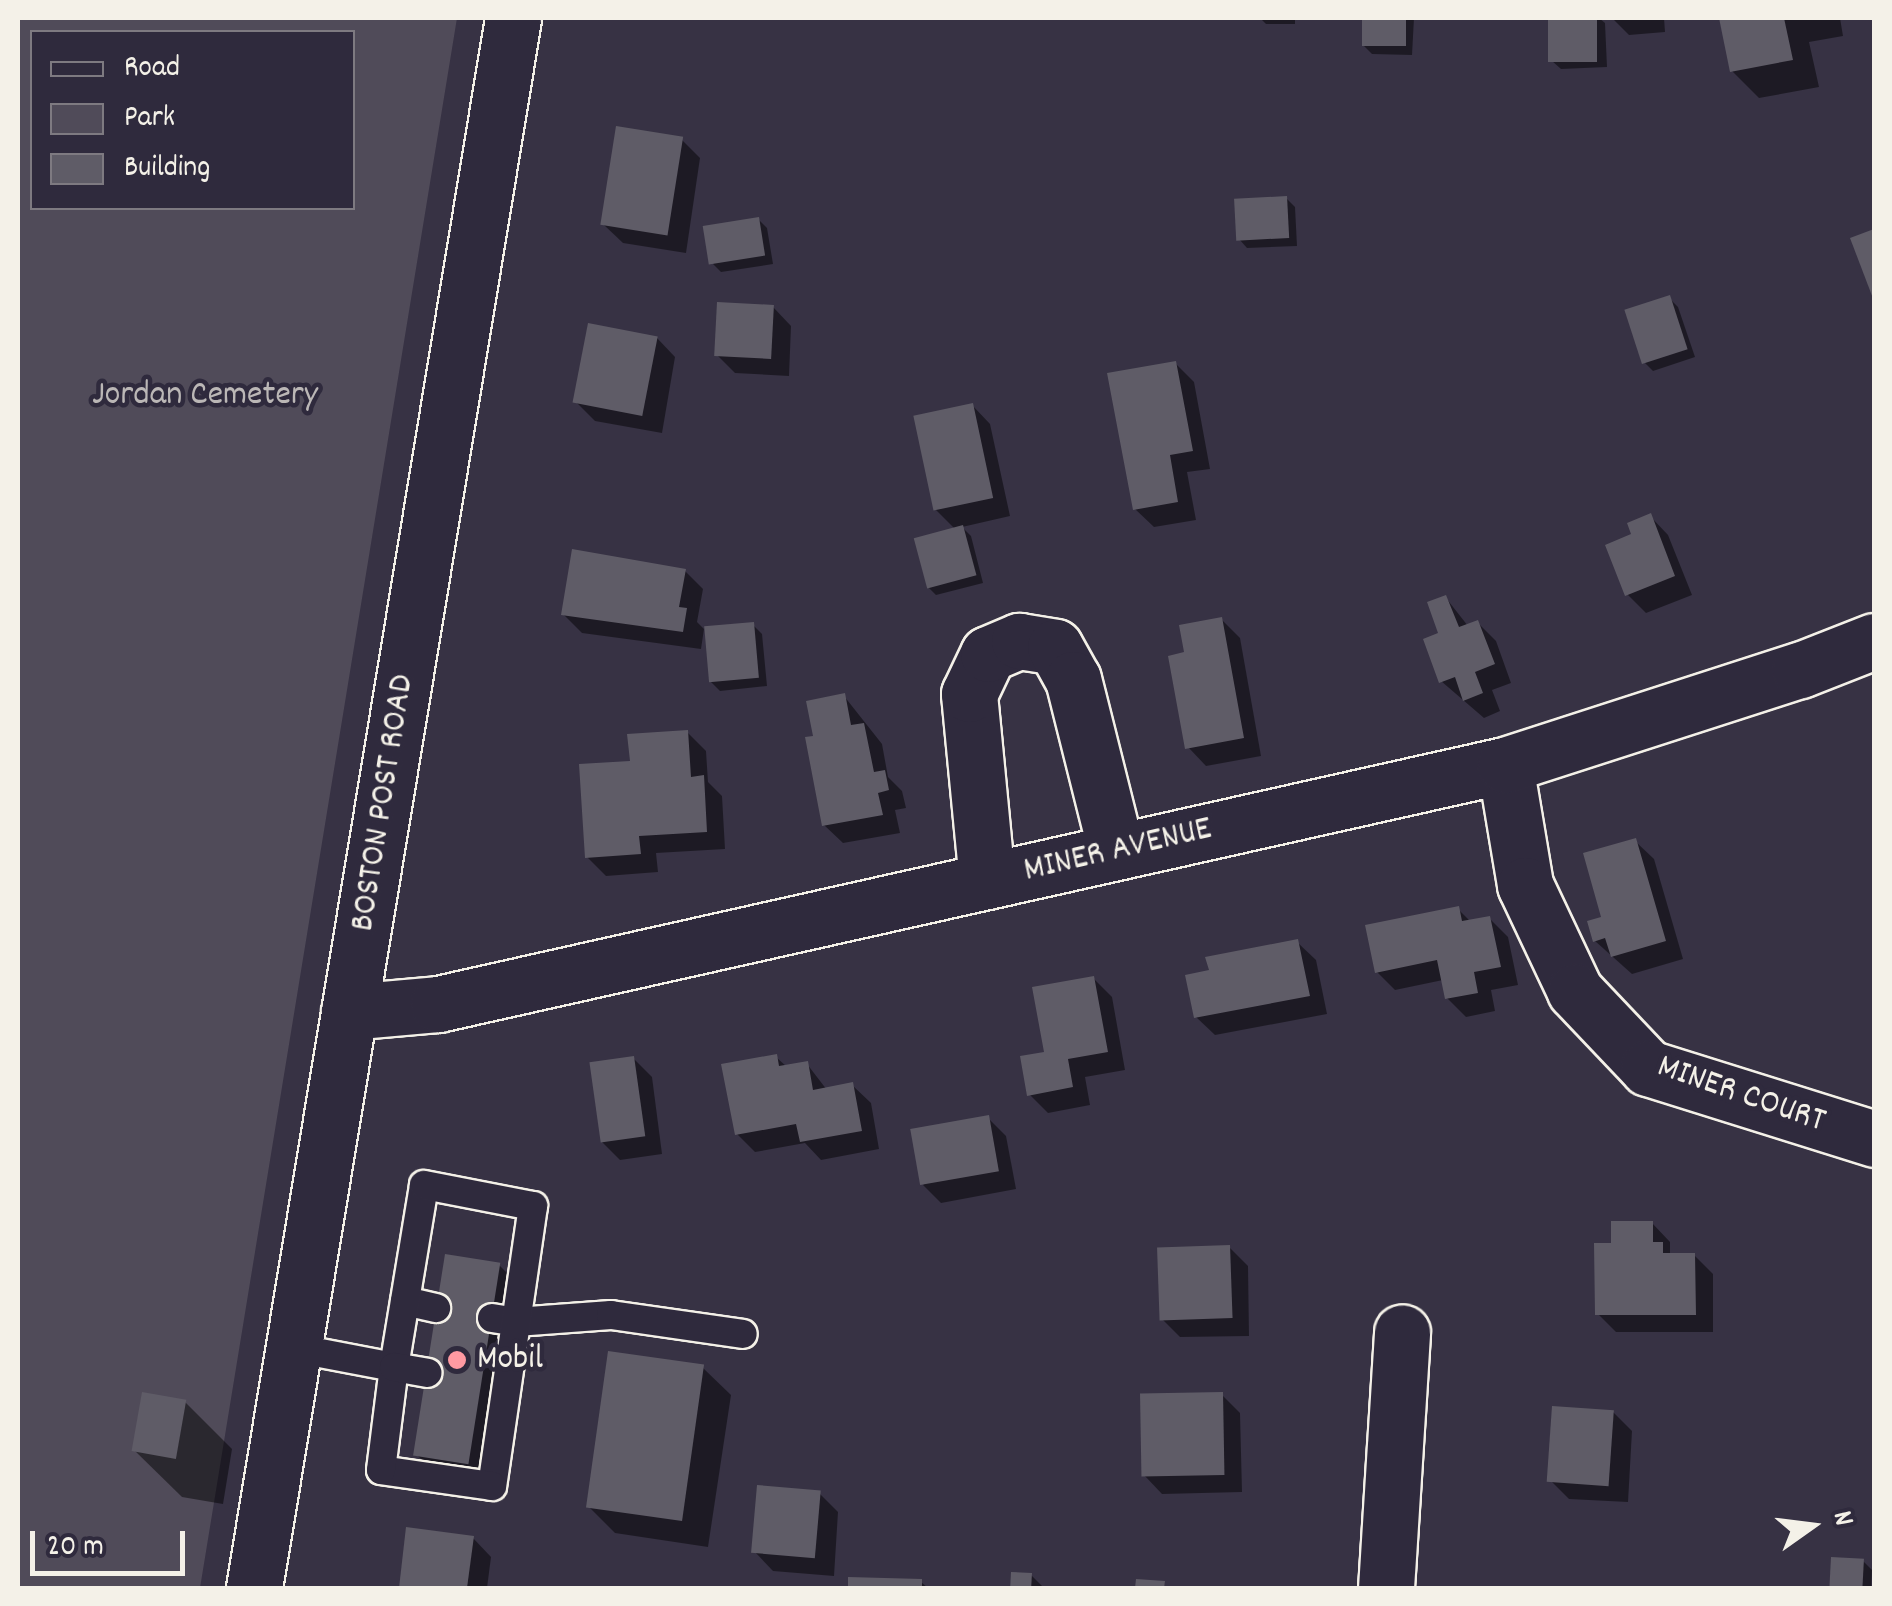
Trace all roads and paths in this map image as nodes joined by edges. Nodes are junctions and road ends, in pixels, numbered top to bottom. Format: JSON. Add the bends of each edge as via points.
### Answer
{"nodes":[{"id":1,"x":513,"y":18,"type":"edge"},
{"id":2,"x":1874,"y":640,"type":"edge"},
{"id":3,"x":1505,"y":766,"type":"junction"},
{"id":4,"x":1116,"y":850,"type":"junction"},
{"id":5,"x":986,"y":881,"type":"junction"},
{"id":6,"x":349,"y":1012,"type":"junction"},
{"id":7,"x":1874,"y":1139,"type":"edge"},
{"id":8,"x":405,"y":1302,"type":"junction"},
{"id":9,"x":436,"y":1308,"type":"dead end"},
{"id":10,"x":504,"y":1320,"type":"junction"},
{"id":11,"x":1402,"y":1333,"type":"dead end"},
{"id":12,"x":742,"y":1334,"type":"dead end"},
{"id":13,"x":294,"y":1348,"type":"junction"},
{"id":14,"x":394,"y":1367,"type":"junction"},
{"id":15,"x":427,"y":1372,"type":"dead end"},
{"id":16,"x":254,"y":1588,"type":"edge"},
{"id":17,"x":1386,"y":1588,"type":"edge"}],
"edges":[{"from":1,"to":6,"type":"street","name":"BOSTON POST ROAD"},
{"from":2,"to":3,"type":"street","name":"MINER AVENUE"},
{"from":3,"to":4,"type":"street","name":"MINER AVENUE"},
{"from":3,"to":7,"type":"street","name":"MINER COURT","via":[[1525,885],[1575,991],[1648,1068]]},
{"from":4,"to":5,"type":"street","name":"MINER AVENUE"},
{"from":4,"to":5,"type":"street","via":[[1073,679],[1054,646],[1019,642],[988,654],[969,694]]},
{"from":5,"to":6,"type":"street","name":"MINER AVENUE","via":[[438,1004]]},
{"from":6,"to":13,"type":"street","name":"BOSTON POST ROAD"},
{"from":8,"to":9,"type":"lane"},
{"from":8,"to":10,"type":"lane","via":[[424,1185],[533,1206]]},
{"from":8,"to":14,"type":"lane"},
{"from":10,"to":12,"type":"lane","via":[[611,1315]]},
{"from":10,"to":14,"type":"lane","via":[[494,1384],[492,1486],[380,1470]]},
{"from":11,"to":17,"type":"street"},
{"from":13,"to":14,"type":"lane"},
{"from":13,"to":16,"type":"street","name":"BOSTON POST ROAD"},
{"from":14,"to":15,"type":"lane"}]}
